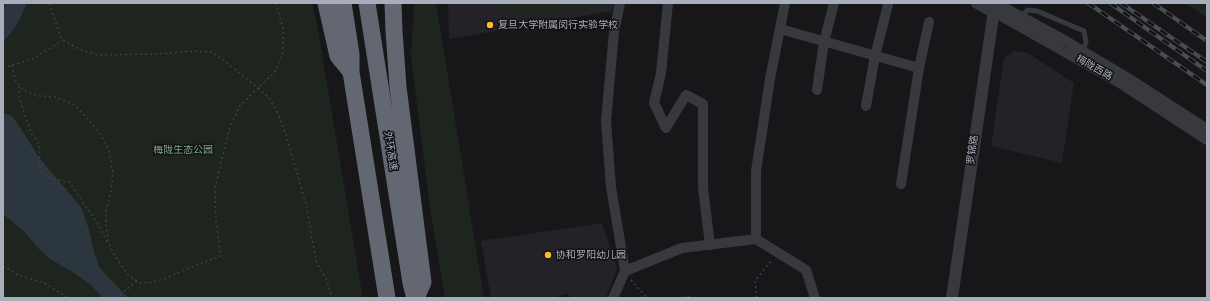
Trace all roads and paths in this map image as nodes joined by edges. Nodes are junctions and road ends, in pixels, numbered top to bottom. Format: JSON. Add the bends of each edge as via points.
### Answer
{"nodes":[{"id":1,"x":49,"y":3,"type":"edge"},
{"id":2,"x":276,"y":3,"type":"edge"},
{"id":3,"x":326,"y":3,"type":"edge"},
{"id":4,"x":343,"y":3,"type":"edge"},
{"id":5,"x":367,"y":3,"type":"edge"},
{"id":6,"x":393,"y":3,"type":"edge"},
{"id":7,"x":620,"y":3,"type":"edge"},
{"id":8,"x":668,"y":3,"type":"edge"},
{"id":9,"x":785,"y":3,"type":"edge"},
{"id":10,"x":834,"y":3,"type":"edge"},
{"id":11,"x":977,"y":3,"type":"edge"},
{"id":12,"x":888,"y":5,"type":"dead end"},
{"id":13,"x":995,"y":6,"type":"edge"},
{"id":14,"x":1021,"y":16,"type":"junction"},
{"id":15,"x":929,"y":22,"type":"dead end"},
{"id":16,"x":780,"y":29,"type":"junction"},
{"id":17,"x":62,"y":40,"type":"junction"},
{"id":18,"x":824,"y":42,"type":"junction"},
{"id":19,"x":874,"y":56,"type":"junction"},
{"id":20,"x":1082,"y":56,"type":"junction"},
{"id":21,"x":12,"y":65,"type":"junction"},
{"id":22,"x":3,"y":68,"type":"edge"},
{"id":23,"x":919,"y":68,"type":"junction"},
{"id":24,"x":351,"y":72,"type":"junction"},
{"id":25,"x":19,"y":85,"type":"junction"},
{"id":26,"x":258,"y":88,"type":"junction"},
{"id":27,"x":817,"y":90,"type":"dead end"},
{"id":28,"x":866,"y":106,"type":"dead end"},
{"id":29,"x":1207,"y":129,"type":"edge"},
{"id":30,"x":1207,"y":140,"type":"edge"},
{"id":31,"x":901,"y":184,"type":"dead end"},
{"id":32,"x":756,"y":239,"type":"junction"},
{"id":33,"x":710,"y":245,"type":"junction"},
{"id":34,"x":110,"y":247,"type":"junction"},
{"id":35,"x":778,"y":253,"type":"junction"},
{"id":36,"x":3,"y":266,"type":"edge"},
{"id":37,"x":625,"y":271,"type":"junction"},
{"id":38,"x":137,"y":281,"type":"junction"},
{"id":39,"x":68,"y":298,"type":"edge"},
{"id":40,"x":116,"y":298,"type":"edge"},
{"id":41,"x":332,"y":298,"type":"edge"},
{"id":42,"x":387,"y":298,"type":"edge"},
{"id":43,"x":416,"y":298,"type":"edge"},
{"id":44,"x":613,"y":298,"type":"edge"},
{"id":45,"x":647,"y":298,"type":"edge"},
{"id":46,"x":683,"y":298,"type":"edge"},
{"id":47,"x":690,"y":298,"type":"edge"},
{"id":48,"x":757,"y":298,"type":"edge"},
{"id":49,"x":814,"y":298,"type":"edge"},
{"id":50,"x":952,"y":298,"type":"edge"}],
"edges":[{"from":1,"to":17,"type":"path"},
{"from":2,"to":26,"type":"path","via":[[283,29],[283,51],[276,70]]},
{"from":3,"to":24,"type":"highway","via":[[338,56]]},
{"from":4,"to":24,"type":"highway","via":[[351,54]]},
{"from":5,"to":43,"type":"highway","name":"外环高速","via":[[411,284]]},
{"from":6,"to":43,"type":"highway","via":[[398,87],[423,282]]},
{"from":7,"to":37,"type":"street","via":[[614,32],[606,121],[611,187]]},
{"from":8,"to":33,"type":"street","via":[[654,103],[666,128],[686,96],[703,104],[703,188]]},
{"from":9,"to":16,"type":"street"},
{"from":10,"to":18,"type":"street"},
{"from":11,"to":13,"type":"street","name":"梅陇西路"},
{"from":12,"to":19,"type":"street"},
{"from":13,"to":14,"type":"street","name":"梅陇西路"},
{"from":13,"to":20,"type":"street","name":"梅陇西路"},
{"from":13,"to":50,"type":"street","name":"罗锦路"},
{"from":14,"to":20,"type":"street","name":"梅陇西路"},
{"from":14,"to":20,"type":"lane","via":[[1028,10],[1037,11],[1084,31],[1086,42]]},
{"from":15,"to":23,"type":"street"},
{"from":16,"to":18,"type":"street"},
{"from":16,"to":32,"type":"street","via":[[756,171]]},
{"from":17,"to":21,"type":"path","via":[[32,59]]},
{"from":17,"to":26,"type":"path","via":[[81,50],[99,54],[212,52]]},
{"from":18,"to":19,"type":"street"},
{"from":18,"to":27,"type":"street"},
{"from":19,"to":23,"type":"street"},
{"from":19,"to":28,"type":"street"},
{"from":20,"to":29,"type":"street","name":"梅陇西路","via":[[1128,78]]},
{"from":20,"to":30,"type":"street","name":"梅陇西路"},
{"from":21,"to":22,"type":"path"},
{"from":21,"to":25,"type":"path"},
{"from":23,"to":31,"type":"street"},
{"from":24,"to":42,"type":"highway"},
{"from":25,"to":34,"type":"path","via":[[20,98],[32,135],[40,149],[41,171],[48,177],[69,182],[98,224]]},
{"from":25,"to":34,"type":"path","via":[[24,91],[38,96],[55,97],[75,105],[100,133],[110,151],[112,173],[106,210]]},
{"from":26,"to":38,"type":"path","via":[[240,106],[230,126],[215,187],[221,256],[166,278],[140,283]]},
{"from":26,"to":41,"type":"path","via":[[276,109],[286,134],[306,204],[317,262]]},
{"from":32,"to":33,"type":"street"},
{"from":32,"to":35,"type":"street"},
{"from":33,"to":37,"type":"street","via":[[682,248]]},
{"from":34,"to":38,"type":"path","via":[[128,276]]},
{"from":35,"to":48,"type":"path","via":[[755,281]]},
{"from":35,"to":49,"type":"street","via":[[806,270]]},
{"from":36,"to":39,"type":"path","via":[[18,275],[46,284]]},
{"from":37,"to":44,"type":"street"},
{"from":37,"to":45,"type":"path"},
{"from":38,"to":40,"type":"path"},
{"from":46,"to":47,"type":"path"}]}
